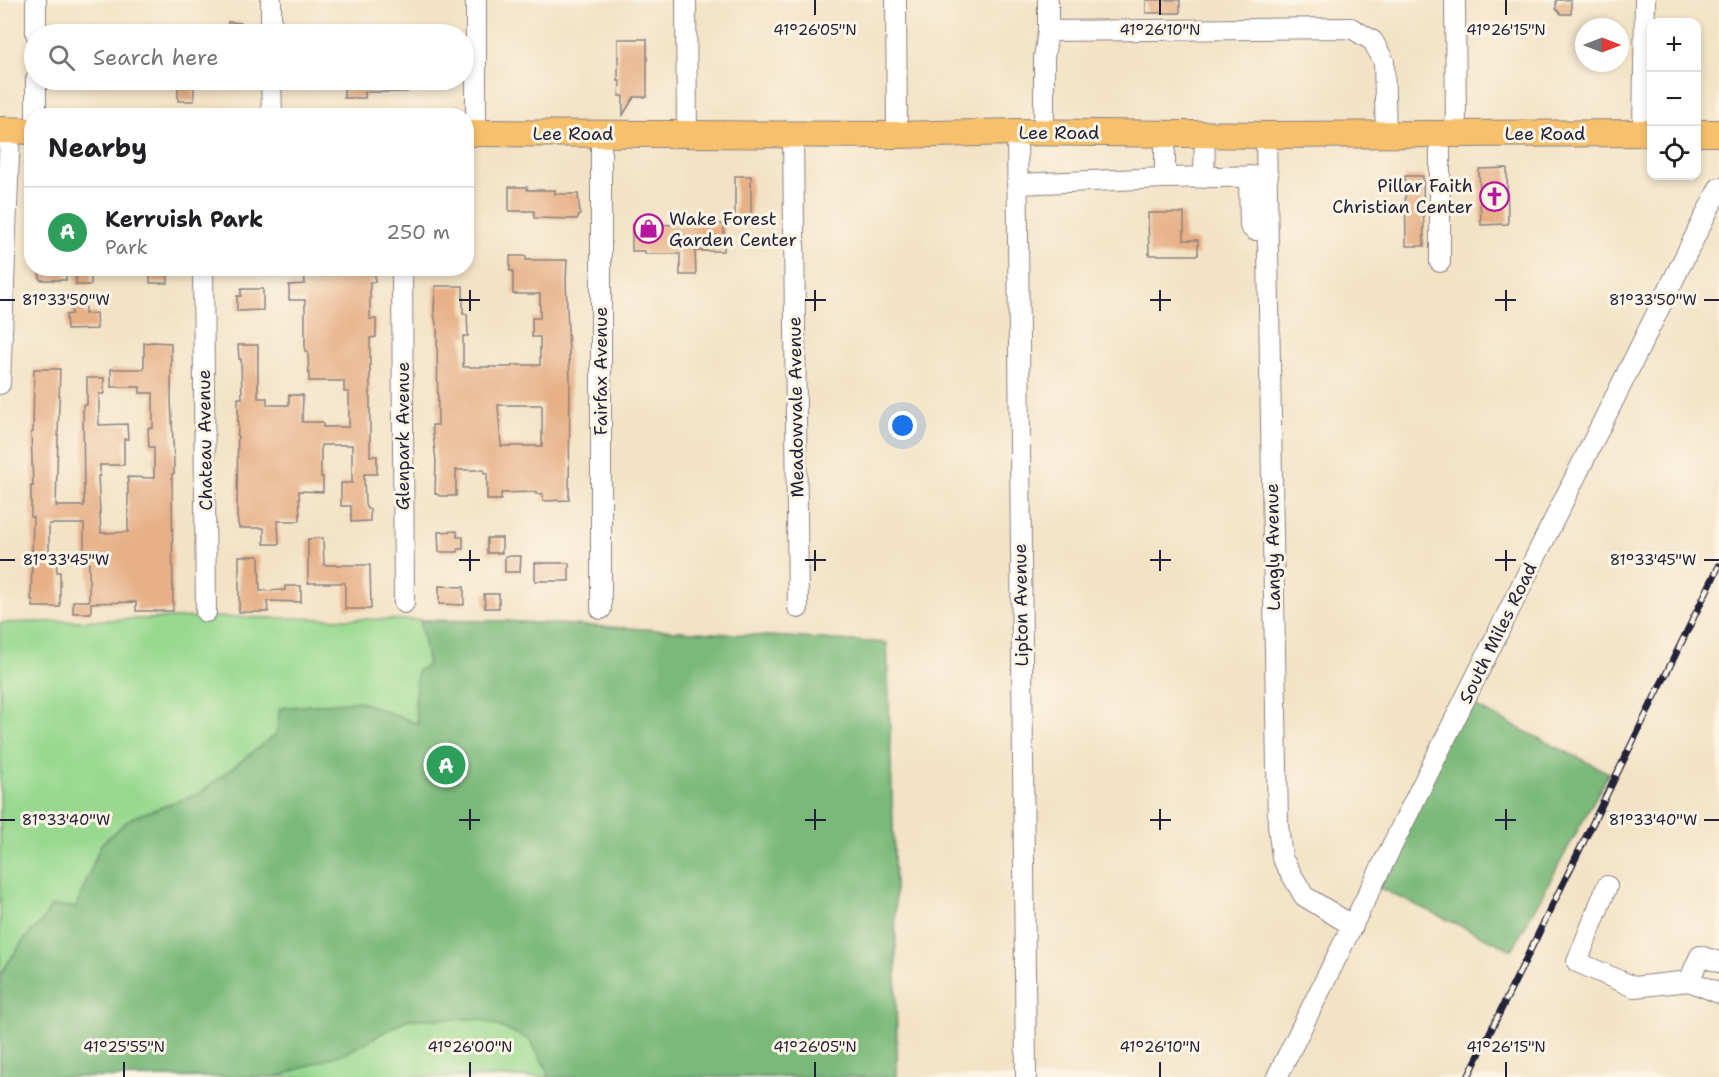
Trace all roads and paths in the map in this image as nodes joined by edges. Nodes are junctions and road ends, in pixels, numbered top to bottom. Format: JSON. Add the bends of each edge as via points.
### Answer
{"nodes":[{"id":1,"x":36,"y":0,"type":"edge"},
{"id":2,"x":271,"y":0,"type":"edge"},
{"id":3,"x":476,"y":0,"type":"edge"},
{"id":4,"x":686,"y":0,"type":"edge"},
{"id":5,"x":896,"y":0,"type":"edge"},
{"id":6,"x":1048,"y":0,"type":"edge"},
{"id":7,"x":1455,"y":0,"type":"edge"},
{"id":8,"x":1646,"y":0,"type":"edge"},
{"id":9,"x":36,"y":24,"type":"edge"},
{"id":10,"x":271,"y":24,"type":"edge"},
{"id":11,"x":1048,"y":31,"type":"junction"},
{"id":12,"x":474,"y":53,"type":"edge"},
{"id":13,"x":36,"y":90,"type":"edge"},
{"id":14,"x":271,"y":90,"type":"edge"},
{"id":15,"x":473,"y":90,"type":"edge"},
{"id":16,"x":36,"y":108,"type":"edge"},
{"id":17,"x":272,"y":108,"type":"edge"},
{"id":18,"x":472,"y":108,"type":"edge"},
{"id":19,"x":14,"y":131,"type":"edge"},
{"id":20,"x":1017,"y":132,"type":"junction"},
{"id":21,"x":474,"y":133,"type":"edge"},
{"id":22,"x":1044,"y":133,"type":"junction"},
{"id":23,"x":1647,"y":133,"type":"edge"},
{"id":24,"x":1701,"y":133,"type":"edge"},
{"id":25,"x":1719,"y":133,"type":"edge"},
{"id":26,"x":600,"y":134,"type":"junction"},
{"id":27,"x":687,"y":134,"type":"junction"},
{"id":28,"x":1165,"y":134,"type":"junction"},
{"id":29,"x":1205,"y":134,"type":"junction"},
{"id":30,"x":1448,"y":134,"type":"junction"},
{"id":31,"x":793,"y":135,"type":"junction"},
{"id":32,"x":897,"y":135,"type":"junction"},
{"id":33,"x":1266,"y":135,"type":"junction"},
{"id":34,"x":1386,"y":135,"type":"junction"},
{"id":35,"x":1258,"y":176,"type":"junction"},
{"id":36,"x":1165,"y":178,"type":"junction"},
{"id":37,"x":1204,"y":178,"type":"junction"},
{"id":38,"x":1017,"y":184,"type":"junction"},
{"id":39,"x":1719,"y":188,"type":"edge"},
{"id":40,"x":1440,"y":262,"type":"dead end"},
{"id":41,"x":2,"y":271,"type":"edge"},
{"id":42,"x":203,"y":276,"type":"edge"},
{"id":43,"x":402,"y":276,"type":"edge"},
{"id":44,"x":0,"y":384,"type":"edge"},
{"id":45,"x":404,"y":603,"type":"dead end"},
{"id":46,"x":798,"y":608,"type":"dead end"},
{"id":47,"x":600,"y":609,"type":"dead end"},
{"id":48,"x":206,"y":612,"type":"dead end"},
{"id":49,"x":1607,"y":886,"type":"dead end"},
{"id":50,"x":1353,"y":926,"type":"junction"},
{"id":51,"x":1719,"y":962,"type":"edge"},
{"id":52,"x":1689,"y":981,"type":"junction"},
{"id":53,"x":1719,"y":993,"type":"edge"},
{"id":54,"x":1026,"y":1077,"type":"edge"},
{"id":55,"x":1277,"y":1077,"type":"edge"}],
"edges":[{"from":1,"to":9,"type":"street"},
{"from":2,"to":10,"type":"street"},
{"from":3,"to":12,"type":"street"},
{"from":4,"to":27,"type":"street"},
{"from":5,"to":32,"type":"street"},
{"from":6,"to":11,"type":"street"},
{"from":7,"to":30,"type":"street"},
{"from":8,"to":23,"type":"street"},
{"from":11,"to":22,"type":"street"},
{"from":11,"to":34,"type":"street","via":[[1351,28],[1372,41],[1384,62]]},
{"from":13,"to":16,"type":"street"},
{"from":14,"to":17,"type":"street"},
{"from":15,"to":18,"type":"street"},
{"from":19,"to":41,"type":"street"},
{"from":20,"to":22,"type":"main road","name":"Lee Road"},
{"from":20,"to":32,"type":"main road","name":"Lee Road"},
{"from":20,"to":38,"type":"street","name":"Lipton Avenue"},
{"from":21,"to":26,"type":"main road","name":"Lee Road"},
{"from":22,"to":28,"type":"main road","name":"Lee Road"},
{"from":23,"to":30,"type":"main road","name":"Lee Road"},
{"from":24,"to":25,"type":"main road"},
{"from":26,"to":27,"type":"main road","name":"Lee Road"},
{"from":26,"to":47,"type":"street","name":"Fairfax Avenue"},
{"from":27,"to":31,"type":"main road","name":"Lee Road"},
{"from":28,"to":29,"type":"main road","name":"Lee Road"},
{"from":28,"to":36,"type":"street"},
{"from":29,"to":33,"type":"main road","name":"Lee Road"},
{"from":29,"to":37,"type":"street"},
{"from":30,"to":34,"type":"main road","name":"Lee Road"},
{"from":30,"to":40,"type":"street"},
{"from":31,"to":32,"type":"main road","name":"Lee Road"},
{"from":31,"to":46,"type":"street","name":"Meadowvale Avenue"},
{"from":33,"to":34,"type":"main road","name":"Lee Road"},
{"from":33,"to":35,"type":"street","name":"Langly Avenue"},
{"from":35,"to":37,"type":"street"},
{"from":35,"to":50,"type":"street","name":"Langly Avenue","via":[[1268,230],[1278,825],[1282,858],[1304,896]]},
{"from":36,"to":37,"type":"street"},
{"from":36,"to":38,"type":"street"},
{"from":38,"to":54,"type":"street","name":"Lipton Avenue"},
{"from":39,"to":50,"type":"street","name":"South Miles Road"},
{"from":41,"to":44,"type":"street"},
{"from":42,"to":48,"type":"street","name":"Chateau Avenue"},
{"from":43,"to":45,"type":"street","name":"Glenpark Avenue"},
{"from":49,"to":52,"type":"street","via":[[1577,962],[1634,987]]},
{"from":50,"to":55,"type":"street","name":"South Miles Road"},
{"from":51,"to":52,"type":"street","via":[[1700,956]]},
{"from":52,"to":53,"type":"street"}]}
